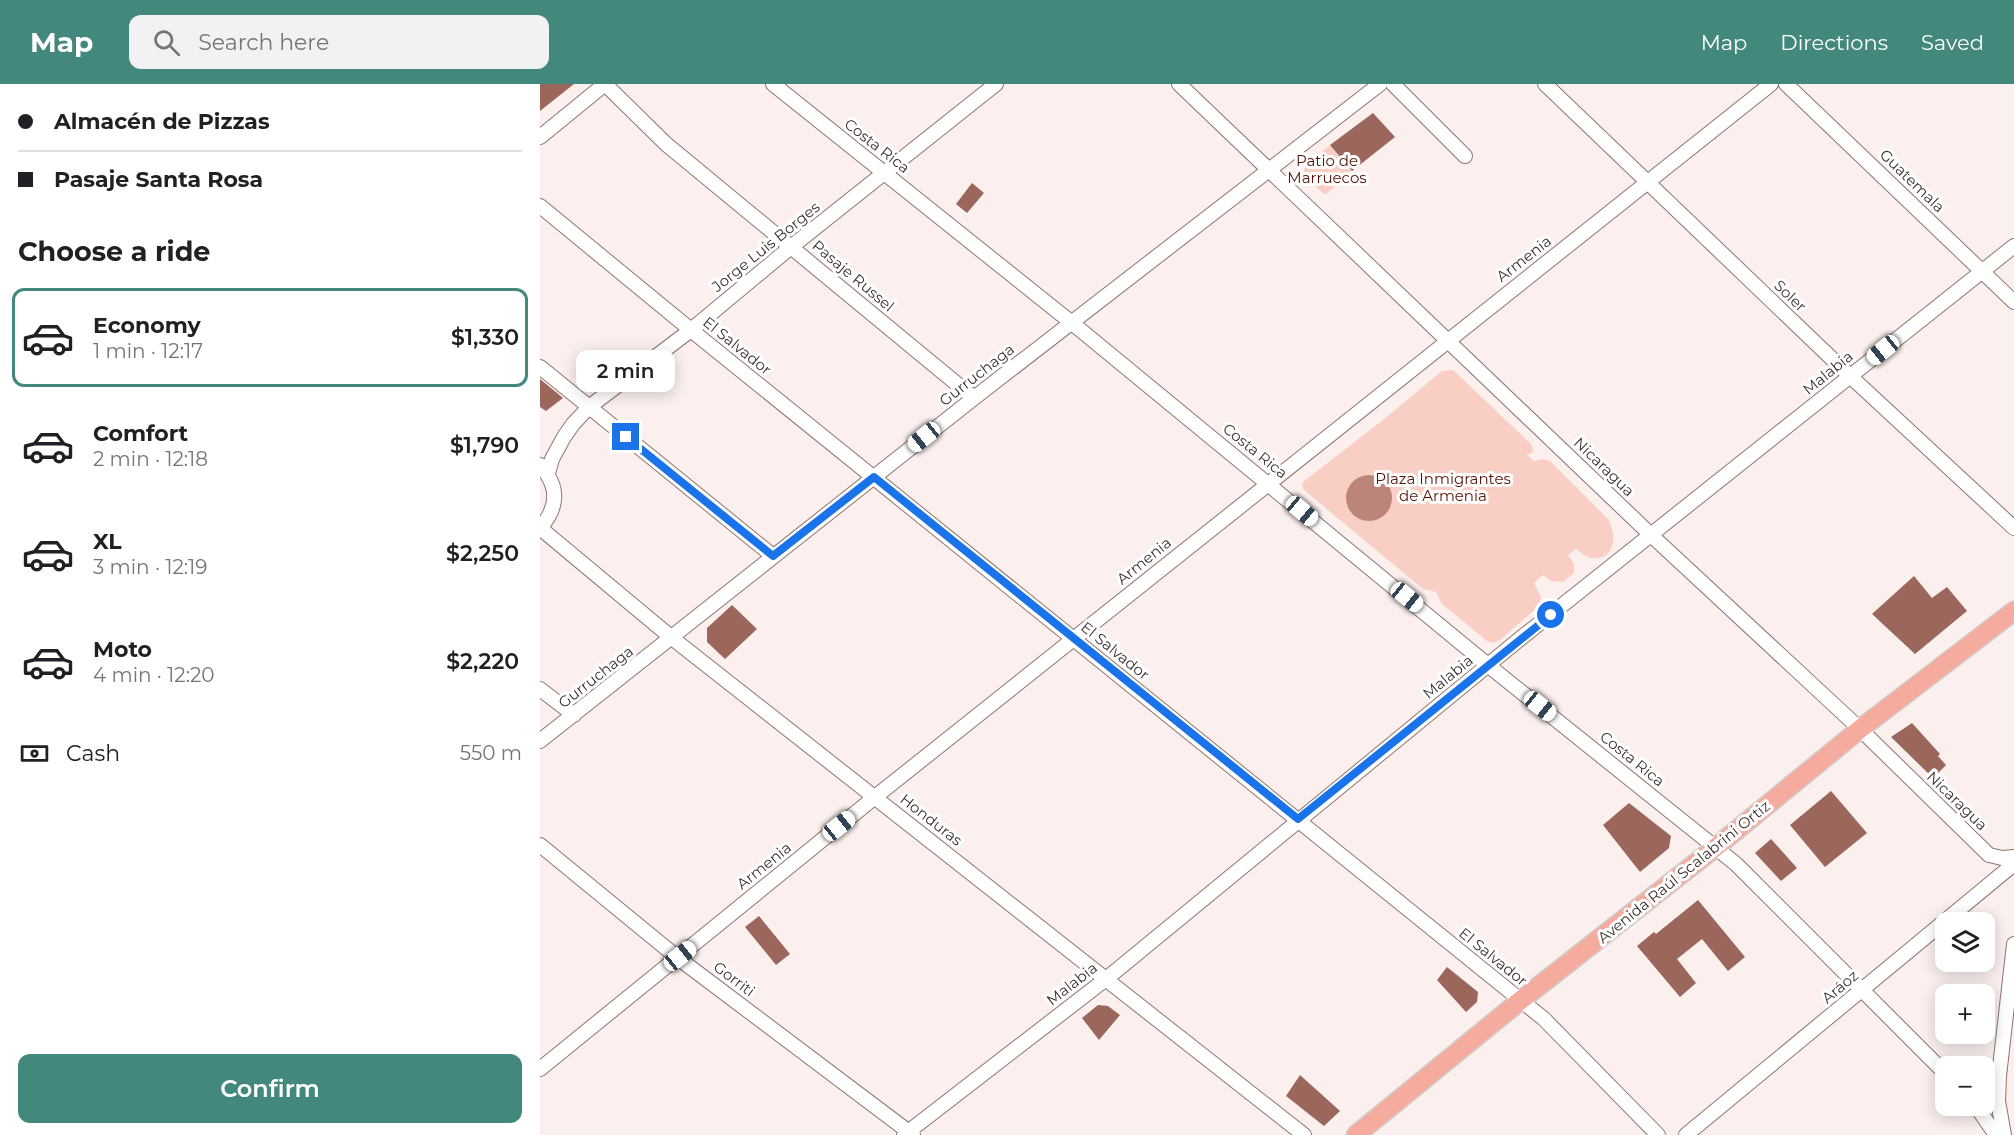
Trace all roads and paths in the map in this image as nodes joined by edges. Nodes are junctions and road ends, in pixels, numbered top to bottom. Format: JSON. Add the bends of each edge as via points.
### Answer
{"nodes":[{"id":1,"x":605,"y":84,"type":"edge"},
{"id":2,"x":773,"y":84,"type":"edge"},
{"id":3,"x":996,"y":84,"type":"edge"},
{"id":4,"x":1179,"y":84,"type":"edge"},
{"id":5,"x":1380,"y":84,"type":"edge"},
{"id":6,"x":1394,"y":84,"type":"edge"},
{"id":7,"x":1545,"y":84,"type":"edge"},
{"id":8,"x":1771,"y":84,"type":"edge"},
{"id":9,"x":1786,"y":84,"type":"edge"},
{"id":10,"x":540,"y":137,"type":"edge"},
{"id":11,"x":1465,"y":156,"type":"dead end"},
{"id":12,"x":1270,"y":170,"type":"junction"},
{"id":13,"x":886,"y":173,"type":"junction"},
{"id":14,"x":1648,"y":182,"type":"junction"},
{"id":15,"x":540,"y":206,"type":"edge"},
{"id":16,"x":2014,"y":246,"type":"edge"},
{"id":17,"x":791,"y":247,"type":"junction"},
{"id":18,"x":1982,"y":271,"type":"junction"},
{"id":19,"x":2014,"y":303,"type":"edge"},
{"id":20,"x":1072,"y":323,"type":"junction"},
{"id":21,"x":691,"y":330,"type":"junction"},
{"id":22,"x":1448,"y":340,"type":"junction"},
{"id":23,"x":540,"y":367,"type":"edge"},
{"id":24,"x":1850,"y":376,"type":"junction"},
{"id":25,"x":974,"y":398,"type":"junction"},
{"id":26,"x":589,"y":407,"type":"junction"},
{"id":27,"x":544,"y":469,"type":"edge"},
{"id":28,"x":874,"y":477,"type":"junction"},
{"id":29,"x":1269,"y":483,"type":"junction"},
{"id":30,"x":540,"y":528,"type":"edge"},
{"id":31,"x":2014,"y":528,"type":"edge"},
{"id":32,"x":1651,"y":535,"type":"junction"},
{"id":33,"x":773,"y":556,"type":"junction"},
{"id":34,"x":2014,"y":611,"type":"edge"},
{"id":35,"x":672,"y":638,"type":"junction"},
{"id":36,"x":1073,"y":639,"type":"junction"},
{"id":37,"x":1489,"y":666,"type":"junction"},
{"id":38,"x":540,"y":689,"type":"edge"},
{"id":39,"x":574,"y":715,"type":"junction"},
{"id":40,"x":1860,"y":729,"type":"junction"},
{"id":41,"x":540,"y":741,"type":"edge"},
{"id":42,"x":875,"y":797,"type":"junction"},
{"id":43,"x":1298,"y":819,"type":"junction"},
{"id":44,"x":540,"y":845,"type":"edge"},
{"id":45,"x":1716,"y":847,"type":"junction"},
{"id":46,"x":2014,"y":857,"type":"edge"},
{"id":47,"x":2014,"y":864,"type":"edge"},
{"id":48,"x":2014,"y":944,"type":"edge"},
{"id":49,"x":678,"y":958,"type":"junction"},
{"id":50,"x":1106,"y":979,"type":"junction"},
{"id":51,"x":1862,"y":990,"type":"junction"},
{"id":52,"x":1521,"y":1000,"type":"junction"},
{"id":53,"x":1935,"y":1063,"type":"edge"},
{"id":54,"x":540,"y":1069,"type":"edge"},
{"id":55,"x":1983,"y":1116,"type":"edge"},
{"id":56,"x":908,"y":1134,"type":"edge"},
{"id":57,"x":1304,"y":1135,"type":"edge"},
{"id":58,"x":1356,"y":1135,"type":"edge"},
{"id":59,"x":1658,"y":1135,"type":"edge"},
{"id":60,"x":1686,"y":1135,"type":"edge"},
{"id":61,"x":1996,"y":1135,"type":"edge"},
{"id":62,"x":2004,"y":1135,"type":"edge"}],
"edges":[{"from":1,"to":10,"type":"street"},
{"from":1,"to":17,"type":"street","name":"Pasaje Russel","via":[[666,144]]},
{"from":2,"to":13,"type":"street","name":"Costa Rica"},
{"from":3,"to":13,"type":"street","name":"Jorge Luis Borges"},
{"from":4,"to":12,"type":"street","name":"Nicaragua"},
{"from":5,"to":12,"type":"street","name":"Gurruchaga"},
{"from":6,"to":11,"type":"street"},
{"from":7,"to":14,"type":"street","name":"Soler"},
{"from":8,"to":14,"type":"street","name":"Armenia"},
{"from":9,"to":18,"type":"street","name":"Guatemala"},
{"from":12,"to":20,"type":"street","name":"Gurruchaga"},
{"from":12,"to":22,"type":"street","name":"Nicaragua"},
{"from":13,"to":17,"type":"street","name":"Jorge Luis Borges"},
{"from":13,"to":20,"type":"street","name":"Costa Rica"},
{"from":14,"to":22,"type":"street","name":"Armenia"},
{"from":14,"to":24,"type":"street","name":"Soler"},
{"from":15,"to":21,"type":"street","name":"El Salvador"},
{"from":16,"to":18,"type":"street","name":"Malabia"},
{"from":17,"to":21,"type":"street","name":"Jorge Luis Borges"},
{"from":17,"to":25,"type":"street","name":"Pasaje Russel"},
{"from":18,"to":19,"type":"street","name":"Guatemala"},
{"from":18,"to":24,"type":"street","name":"Malabia"},
{"from":20,"to":25,"type":"street","name":"Gurruchaga"},
{"from":20,"to":29,"type":"street","name":"Costa Rica"},
{"from":21,"to":26,"type":"street","name":"Jorge Luis Borges"},
{"from":21,"to":28,"type":"street","name":"El Salvador"},
{"from":22,"to":29,"type":"street","name":"Armenia"},
{"from":22,"to":32,"type":"street","name":"Nicaragua"},
{"from":23,"to":26,"type":"street"},
{"from":24,"to":31,"type":"street","name":"Soler"},
{"from":24,"to":32,"type":"street","name":"Malabia"},
{"from":25,"to":28,"type":"street","name":"Gurruchaga"},
{"from":26,"to":27,"type":"street","name":"Jorge Luis Borges"},
{"from":26,"to":33,"type":"street"},
{"from":27,"to":30,"type":"street","via":[[554,486],[553,509]]},
{"from":28,"to":33,"type":"street","name":"Gurruchaga"},
{"from":28,"to":36,"type":"street","name":"El Salvador"},
{"from":29,"to":36,"type":"street","name":"Armenia"},
{"from":29,"to":37,"type":"street","name":"Costa Rica"},
{"from":30,"to":35,"type":"street","name":"Honduras"},
{"from":32,"to":37,"type":"street","name":"Malabia"},
{"from":32,"to":40,"type":"street","name":"Nicaragua"},
{"from":33,"to":35,"type":"street","name":"Gurruchaga"},
{"from":34,"to":40,"type":"main road","name":"Avenida Raúl Scalabrini Ortiz"},
{"from":35,"to":39,"type":"street","name":"Gurruchaga"},
{"from":35,"to":42,"type":"street","name":"Honduras"},
{"from":36,"to":42,"type":"street","name":"Armenia"},
{"from":36,"to":43,"type":"street","name":"El Salvador"},
{"from":37,"to":43,"type":"street","name":"Malabia"},
{"from":37,"to":45,"type":"street","name":"Costa Rica"},
{"from":38,"to":39,"type":"street"},
{"from":39,"to":41,"type":"street","name":"Gurruchaga"},
{"from":40,"to":45,"type":"main road","name":"Avenida Raúl Scalabrini Ortiz"},
{"from":40,"to":46,"type":"street","name":"Nicaragua","via":[[1989,855]]},
{"from":42,"to":49,"type":"street","name":"Armenia"},
{"from":42,"to":50,"type":"street","name":"Honduras"},
{"from":43,"to":50,"type":"street","name":"Malabia"},
{"from":43,"to":52,"type":"street","name":"El Salvador"},
{"from":44,"to":49,"type":"street","name":"Gorriti"},
{"from":45,"to":51,"type":"street","name":"Costa Rica"},
{"from":45,"to":52,"type":"main road","name":"Avenida Raúl Scalabrini Ortiz"},
{"from":47,"to":51,"type":"street","name":"Aráoz"},
{"from":48,"to":62,"type":"street","via":[[1999,1076],[1998,1101]]},
{"from":49,"to":54,"type":"street","name":"Armenia"},
{"from":49,"to":56,"type":"street","name":"Gorriti"},
{"from":50,"to":56,"type":"street","name":"Malabia"},
{"from":50,"to":57,"type":"street","name":"Honduras"},
{"from":51,"to":53,"type":"street","name":"Costa Rica"},
{"from":51,"to":60,"type":"street","name":"Aráoz"},
{"from":52,"to":58,"type":"main road","name":"Avenida Raúl Scalabrini Ortiz"},
{"from":52,"to":59,"type":"street","name":"El Salvador"},
{"from":55,"to":61,"type":"street"}]}
